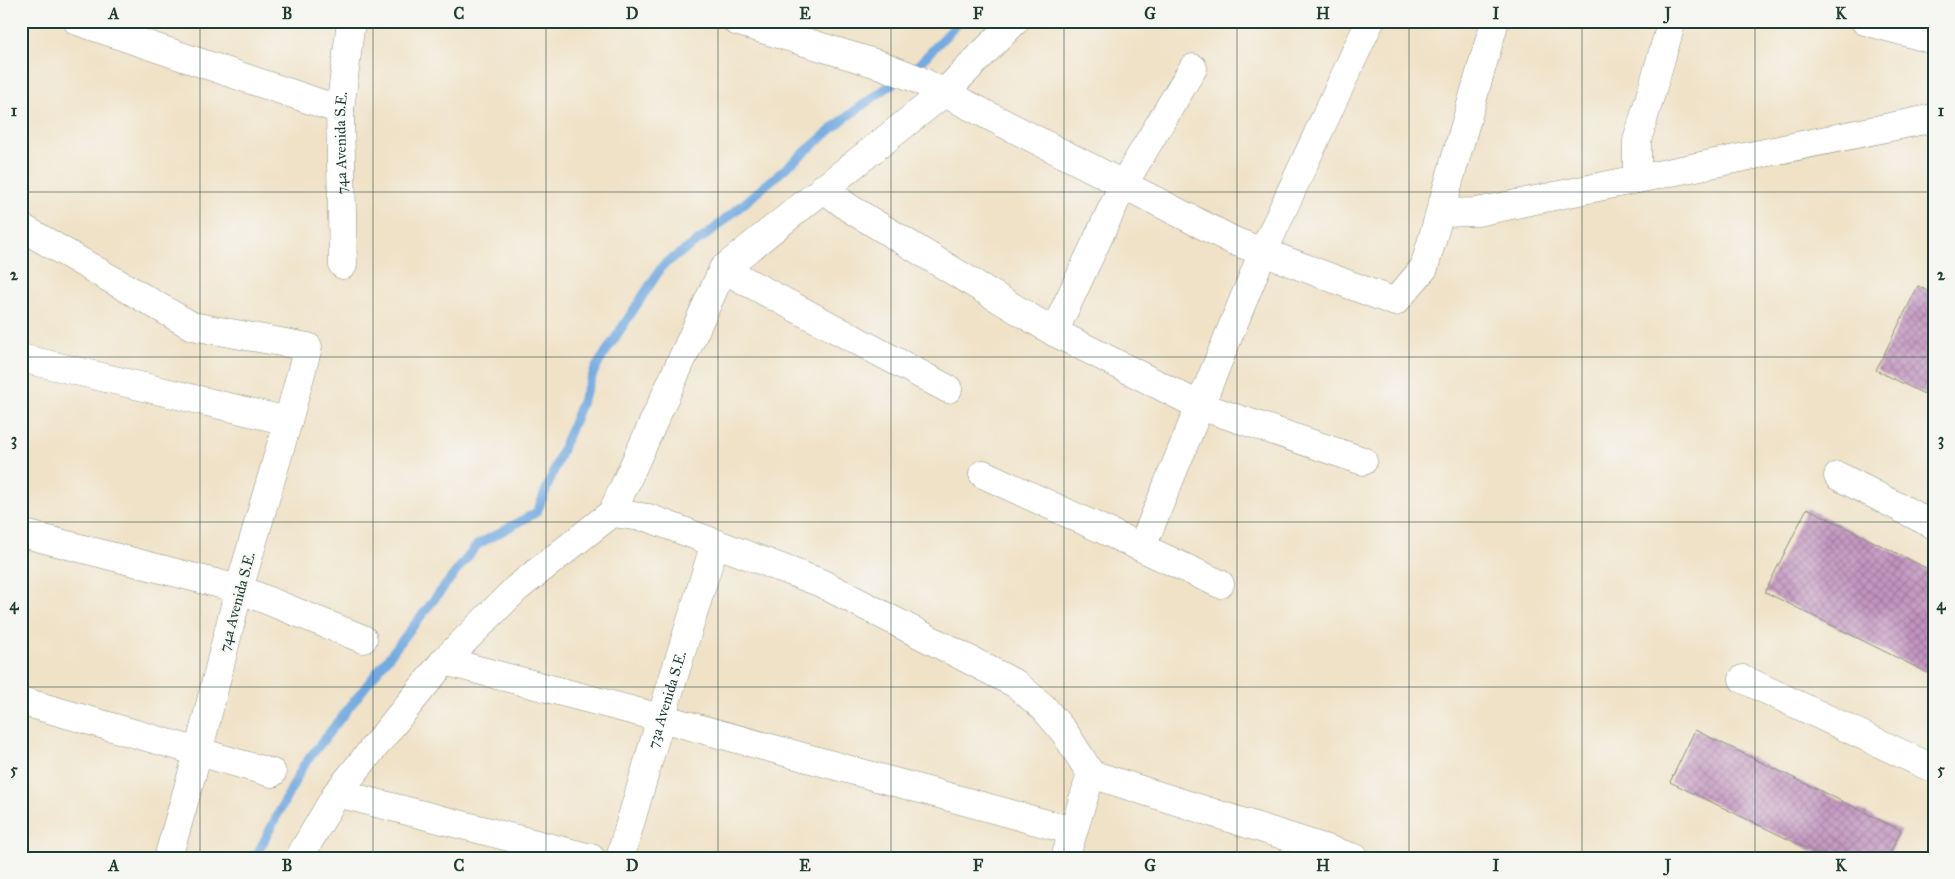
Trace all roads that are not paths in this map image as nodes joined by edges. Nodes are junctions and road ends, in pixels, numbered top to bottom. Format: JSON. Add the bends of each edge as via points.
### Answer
{"nodes":[{"id":1,"x":77,"y":21,"type":"edge"},
{"id":2,"x":351,"y":21,"type":"edge"},
{"id":3,"x":736,"y":21,"type":"edge"},
{"id":4,"x":1016,"y":21,"type":"edge"},
{"id":5,"x":1370,"y":21,"type":"edge"},
{"id":6,"x":1495,"y":21,"type":"edge"},
{"id":7,"x":1672,"y":21,"type":"edge"},
{"id":8,"x":1865,"y":21,"type":"edge"},
{"id":9,"x":1934,"y":40,"type":"edge"},
{"id":10,"x":1193,"y":68,"type":"dead end"},
{"id":11,"x":944,"y":92,"type":"junction"},
{"id":12,"x":340,"y":110,"type":"junction"},
{"id":13,"x":1934,"y":118,"type":"edge"},
{"id":14,"x":1637,"y":179,"type":"junction"},
{"id":15,"x":1123,"y":185,"type":"junction"},
{"id":16,"x":822,"y":188,"type":"junction"},
{"id":17,"x":1440,"y":213,"type":"junction"},
{"id":18,"x":21,"y":227,"type":"edge"},
{"id":19,"x":1263,"y":252,"type":"junction"},
{"id":20,"x":344,"y":265,"type":"dead end"},
{"id":21,"x":723,"y":269,"type":"junction"},
{"id":22,"x":1054,"y":332,"type":"junction"},
{"id":23,"x":21,"y":358,"type":"edge"},
{"id":24,"x":948,"y":389,"type":"dead end"},
{"id":25,"x":1200,"y":406,"type":"junction"},
{"id":26,"x":288,"y":421,"type":"junction"},
{"id":27,"x":1364,"y":461,"type":"dead end"},
{"id":28,"x":983,"y":474,"type":"dead end"},
{"id":29,"x":1838,"y":476,"type":"dead end"},
{"id":30,"x":612,"y":512,"type":"junction"},
{"id":31,"x":1934,"y":525,"type":"edge"},
{"id":32,"x":21,"y":533,"type":"edge"},
{"id":33,"x":715,"y":543,"type":"junction"},
{"id":34,"x":1142,"y":546,"type":"junction"},
{"id":35,"x":1220,"y":584,"type":"dead end"},
{"id":36,"x":239,"y":589,"type":"junction"},
{"id":37,"x":363,"y":639,"type":"dead end"},
{"id":38,"x":444,"y":661,"type":"junction"},
{"id":39,"x":1743,"y":679,"type":"dead end"},
{"id":40,"x":21,"y":701,"type":"edge"},
{"id":41,"x":660,"y":718,"type":"junction"},
{"id":42,"x":198,"y":753,"type":"junction"},
{"id":43,"x":1934,"y":769,"type":"edge"},
{"id":44,"x":272,"y":773,"type":"dead end"},
{"id":45,"x":1091,"y":774,"type":"junction"},
{"id":46,"x":337,"y":793,"type":"junction"},
{"id":47,"x":1073,"y":831,"type":"junction"},
{"id":48,"x":168,"y":858,"type":"edge"},
{"id":49,"x":298,"y":858,"type":"edge"},
{"id":50,"x":591,"y":858,"type":"edge"},
{"id":51,"x":620,"y":858,"type":"edge"},
{"id":52,"x":1065,"y":858,"type":"edge"},
{"id":53,"x":1355,"y":858,"type":"edge"}],
"edges":[{"from":1,"to":12,"type":"street"},
{"from":2,"to":12,"type":"street","name":"74a Avenida S.E."},
{"from":3,"to":11,"type":"street","via":[[881,65]]},
{"from":4,"to":11,"type":"street"},
{"from":5,"to":19,"type":"street"},
{"from":6,"to":17,"type":"street"},
{"from":7,"to":14,"type":"street","via":[[1637,141]]},
{"from":8,"to":9,"type":"street"},
{"from":10,"to":15,"type":"street"},
{"from":11,"to":15,"type":"street"},
{"from":11,"to":16,"type":"street"},
{"from":12,"to":20,"type":"street","name":"74a Avenida S.E."},
{"from":13,"to":14,"type":"street"},
{"from":14,"to":17,"type":"street","via":[[1477,212]]},
{"from":15,"to":19,"type":"street","via":[[1234,241]]},
{"from":15,"to":22,"type":"street"},
{"from":16,"to":21,"type":"street"},
{"from":16,"to":22,"type":"street","via":[[849,208]]},
{"from":17,"to":19,"type":"street","via":[[1424,268],[1396,302]]},
{"from":18,"to":26,"type":"street","name":"74a Avenida S.E.","via":[[192,326],[308,347]]},
{"from":19,"to":25,"type":"street"},
{"from":21,"to":24,"type":"street"},
{"from":21,"to":30,"type":"street"},
{"from":22,"to":25,"type":"street"},
{"from":23,"to":26,"type":"street"},
{"from":25,"to":27,"type":"street"},
{"from":25,"to":34,"type":"street"},
{"from":26,"to":36,"type":"street","name":"74a Avenida S.E."},
{"from":28,"to":34,"type":"street"},
{"from":29,"to":31,"type":"street"},
{"from":30,"to":33,"type":"street","via":[[649,518]]},
{"from":30,"to":38,"type":"street","via":[[517,588]]},
{"from":32,"to":36,"type":"street"},
{"from":33,"to":41,"type":"street","name":"73a Avenida S.E."},
{"from":33,"to":45,"type":"street","via":[[821,583],[1016,684],[1044,708],[1065,733]]},
{"from":34,"to":35,"type":"street"},
{"from":36,"to":37,"type":"street"},
{"from":36,"to":42,"type":"street","name":"74a Avenida S.E."},
{"from":38,"to":41,"type":"street"},
{"from":38,"to":46,"type":"street"},
{"from":39,"to":43,"type":"street"},
{"from":40,"to":42,"type":"street"},
{"from":41,"to":47,"type":"street"},
{"from":41,"to":51,"type":"street","name":"73a Avenida S.E."},
{"from":42,"to":44,"type":"street"},
{"from":42,"to":48,"type":"street","name":"74a Avenida S.E."},
{"from":45,"to":47,"type":"street"},
{"from":45,"to":53,"type":"street"},
{"from":46,"to":49,"type":"street"},
{"from":46,"to":50,"type":"street"},
{"from":47,"to":52,"type":"street"}]}
